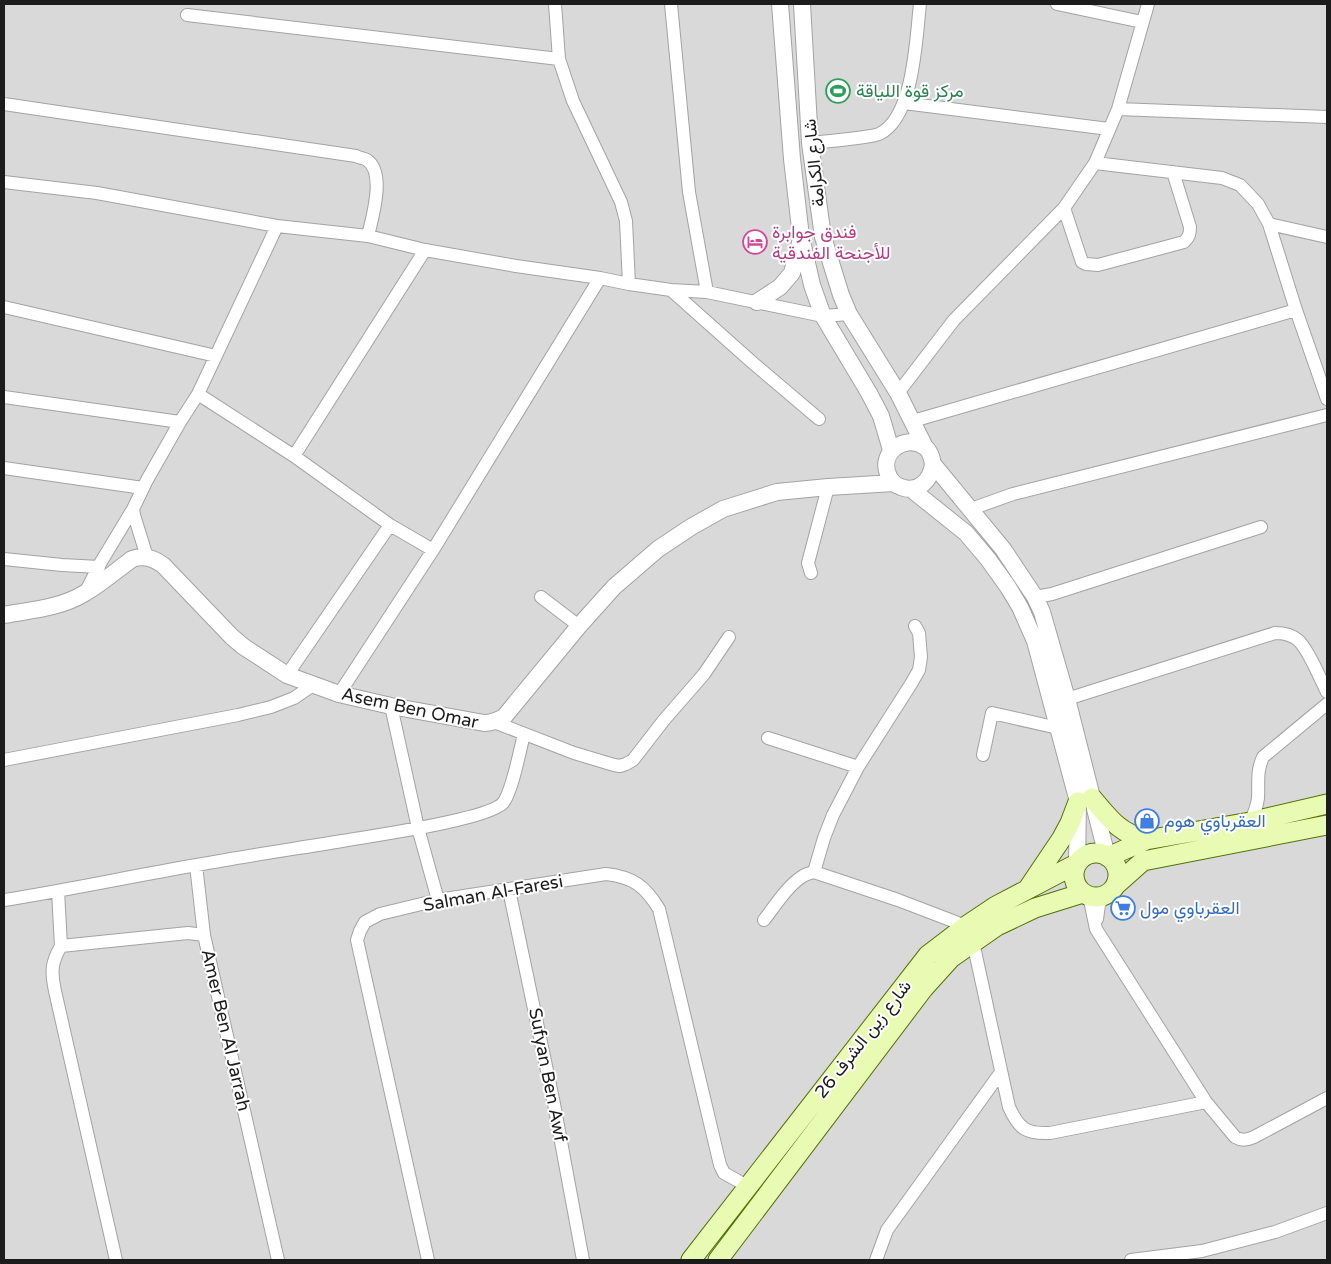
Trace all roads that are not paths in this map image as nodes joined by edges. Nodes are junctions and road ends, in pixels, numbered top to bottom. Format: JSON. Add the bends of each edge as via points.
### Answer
{"nodes":[{"id":1,"x":555,"y":4,"type":"edge"},
{"id":2,"x":671,"y":4,"type":"edge"},
{"id":3,"x":780,"y":4,"type":"edge"},
{"id":4,"x":802,"y":4,"type":"edge"},
{"id":5,"x":920,"y":4,"type":"edge"},
{"id":6,"x":1058,"y":4,"type":"edge"},
{"id":7,"x":1148,"y":4,"type":"edge"},
{"id":8,"x":188,"y":15,"type":"dead end"},
{"id":9,"x":1142,"y":22,"type":"junction"},
{"id":10,"x":559,"y":59,"type":"junction"},
{"id":11,"x":904,"y":103,"type":"junction"},
{"id":12,"x":4,"y":104,"type":"edge"},
{"id":13,"x":1118,"y":109,"type":"junction"},
{"id":14,"x":1327,"y":117,"type":"edge"},
{"id":15,"x":1109,"y":129,"type":"junction"},
{"id":16,"x":810,"y":142,"type":"junction"},
{"id":17,"x":1095,"y":163,"type":"junction"},
{"id":18,"x":1173,"y":172,"type":"junction"},
{"id":19,"x":4,"y":182,"type":"edge"},
{"id":20,"x":1064,"y":208,"type":"junction"},
{"id":21,"x":1269,"y":224,"type":"junction"},
{"id":22,"x":277,"y":226,"type":"junction"},
{"id":23,"x":368,"y":236,"type":"junction"},
{"id":24,"x":801,"y":237,"type":"junction"},
{"id":25,"x":1327,"y":237,"type":"edge"},
{"id":26,"x":425,"y":250,"type":"junction"},
{"id":27,"x":600,"y":278,"type":"junction"},
{"id":28,"x":629,"y":284,"type":"junction"},
{"id":29,"x":671,"y":290,"type":"junction"},
{"id":30,"x":706,"y":292,"type":"junction"},
{"id":31,"x":757,"y":302,"type":"junction"},
{"id":32,"x":4,"y":307,"type":"edge"},
{"id":33,"x":1296,"y":310,"type":"junction"},
{"id":34,"x":850,"y":314,"type":"junction"},
{"id":35,"x":823,"y":316,"type":"junction"},
{"id":36,"x":216,"y":356,"type":"junction"},
{"id":37,"x":898,"y":393,"type":"junction"},
{"id":38,"x":198,"y":394,"type":"junction"},
{"id":39,"x":4,"y":397,"type":"edge"},
{"id":40,"x":1327,"y":399,"type":"edge"},
{"id":41,"x":1327,"y":415,"type":"edge"},
{"id":42,"x":819,"y":419,"type":"dead end"},
{"id":43,"x":913,"y":421,"type":"junction"},
{"id":44,"x":180,"y":422,"type":"junction"},
{"id":45,"x":925,"y":447,"type":"junction"},
{"id":46,"x":891,"y":450,"type":"junction"},
{"id":47,"x":294,"y":456,"type":"junction"},
{"id":48,"x":933,"y":464,"type":"junction"},
{"id":49,"x":886,"y":467,"type":"junction"},
{"id":50,"x":4,"y":468,"type":"edge"},
{"id":51,"x":894,"y":483,"type":"junction"},
{"id":52,"x":849,"y":486,"type":"junction"},
{"id":53,"x":828,"y":487,"type":"junction"},
{"id":54,"x":143,"y":488,"type":"junction"},
{"id":55,"x":911,"y":489,"type":"junction"},
{"id":56,"x":133,"y":509,"type":"junction"},
{"id":57,"x":971,"y":509,"type":"junction"},
{"id":58,"x":390,"y":525,"type":"junction"},
{"id":59,"x":1261,"y":527,"type":"dead end"},
{"id":60,"x":434,"y":550,"type":"junction"},
{"id":61,"x":148,"y":557,"type":"junction"},
{"id":62,"x":4,"y":559,"type":"edge"},
{"id":63,"x":99,"y":566,"type":"junction"},
{"id":64,"x":810,"y":573,"type":"dead end"},
{"id":65,"x":85,"y":594,"type":"junction"},
{"id":66,"x":1035,"y":597,"type":"junction"},
{"id":67,"x":541,"y":598,"type":"dead end"},
{"id":68,"x":4,"y":615,"type":"edge"},
{"id":69,"x":579,"y":626,"type":"junction"},
{"id":70,"x":915,"y":626,"type":"dead end"},
{"id":71,"x":729,"y":636,"type":"dead end"},
{"id":72,"x":287,"y":675,"type":"junction"},
{"id":73,"x":313,"y":685,"type":"junction"},
{"id":74,"x":1327,"y":692,"type":"edge"},
{"id":75,"x":339,"y":694,"type":"junction"},
{"id":76,"x":1067,"y":699,"type":"junction"},
{"id":77,"x":1327,"y":704,"type":"edge"},
{"id":78,"x":392,"y":706,"type":"junction"},
{"id":79,"x":494,"y":722,"type":"junction"},
{"id":80,"x":1058,"y":728,"type":"junction"},
{"id":81,"x":524,"y":734,"type":"junction"},
{"id":82,"x":768,"y":738,"type":"dead end"},
{"id":83,"x":983,"y":755,"type":"dead end"},
{"id":84,"x":4,"y":760,"type":"edge"},
{"id":85,"x":858,"y":767,"type":"junction"},
{"id":86,"x":1085,"y":800,"type":"junction"},
{"id":87,"x":1327,"y":804,"type":"edge"},
{"id":88,"x":1250,"y":822,"type":"junction"},
{"id":89,"x":1327,"y":826,"type":"edge"},
{"id":90,"x":418,"y":828,"type":"junction"},
{"id":91,"x":1146,"y":840,"type":"junction"},
{"id":92,"x":1107,"y":856,"type":"junction"},
{"id":93,"x":1077,"y":864,"type":"junction"},
{"id":94,"x":196,"y":865,"type":"junction"},
{"id":95,"x":814,"y":872,"type":"junction"},
{"id":96,"x":509,"y":890,"type":"junction"},
{"id":97,"x":1028,"y":890,"type":"junction"},
{"id":98,"x":58,"y":891,"type":"junction"},
{"id":99,"x":1098,"y":892,"type":"junction"},
{"id":100,"x":4,"y":900,"type":"edge"},
{"id":101,"x":438,"y":900,"type":"junction"},
{"id":102,"x":764,"y":920,"type":"dead end"},
{"id":103,"x":204,"y":934,"type":"junction"},
{"id":104,"x":969,"y":934,"type":"junction"},
{"id":105,"x":61,"y":946,"type":"junction"},
{"id":106,"x":1001,"y":1072,"type":"junction"},
{"id":107,"x":1327,"y":1098,"type":"edge"},
{"id":108,"x":1206,"y":1102,"type":"junction"},
{"id":109,"x":748,"y":1186,"type":"junction"},
{"id":110,"x":1327,"y":1213,"type":"edge"},
{"id":111,"x":116,"y":1260,"type":"edge"},
{"id":112,"x":278,"y":1260,"type":"edge"},
{"id":113,"x":428,"y":1260,"type":"edge"},
{"id":114,"x":583,"y":1260,"type":"edge"},
{"id":115,"x":691,"y":1260,"type":"edge"},
{"id":116,"x":718,"y":1260,"type":"edge"},
{"id":117,"x":876,"y":1260,"type":"edge"},
{"id":118,"x":1131,"y":1260,"type":"edge"}],
"edges":[{"from":1,"to":10,"type":"street"},
{"from":2,"to":30,"type":"street","via":[[689,192]]},
{"from":3,"to":24,"type":"street","name":"شارع الكرامة"},
{"from":4,"to":16,"type":"street","name":"شارع الكرامة"},
{"from":5,"to":11,"type":"street","via":[[911,78]]},
{"from":6,"to":9,"type":"street"},
{"from":7,"to":9,"type":"street"},
{"from":8,"to":10,"type":"street"},
{"from":9,"to":13,"type":"street"},
{"from":10,"to":28,"type":"street","via":[[573,101],[621,202],[626,221]]},
{"from":11,"to":15,"type":"street"},
{"from":11,"to":16,"type":"street","via":[[887,129],[876,135]]},
{"from":12,"to":23,"type":"street","via":[[368,160],[376,172],[377,192]]},
{"from":13,"to":14,"type":"street"},
{"from":13,"to":15,"type":"street"},
{"from":15,"to":17,"type":"street"},
{"from":16,"to":34,"type":"street","name":"شارع الكرامة","via":[[823,237],[840,295]]},
{"from":17,"to":18,"type":"street"},
{"from":17,"to":20,"type":"street"},
{"from":18,"to":20,"type":"street","via":[[1190,227],[1184,242],[1098,265],[1086,264],[1082,262]]},
{"from":18,"to":21,"type":"street","via":[[1222,178],[1240,185],[1258,204]]},
{"from":19,"to":22,"type":"street","via":[[97,193]]},
{"from":20,"to":37,"type":"street","via":[[954,320]]},
{"from":21,"to":25,"type":"street"},
{"from":21,"to":33,"type":"street"},
{"from":22,"to":23,"type":"street"},
{"from":22,"to":36,"type":"street"},
{"from":23,"to":26,"type":"street"},
{"from":24,"to":31,"type":"street","via":[[792,273],[780,287]]},
{"from":24,"to":35,"type":"street","name":"شارع الكرامة"},
{"from":26,"to":27,"type":"street"},
{"from":26,"to":47,"type":"street"},
{"from":27,"to":28,"type":"street"},
{"from":27,"to":60,"type":"street"},
{"from":28,"to":29,"type":"street"},
{"from":29,"to":30,"type":"street"},
{"from":29,"to":42,"type":"street"},
{"from":30,"to":31,"type":"street"},
{"from":31,"to":35,"type":"street"},
{"from":32,"to":36,"type":"street"},
{"from":33,"to":40,"type":"street"},
{"from":33,"to":43,"type":"street"},
{"from":34,"to":35,"type":"street"},
{"from":34,"to":37,"type":"street","name":"شارع الكرامة"},
{"from":35,"to":46,"type":"street","name":"شارع الكرامة","via":[[869,393]]},
{"from":36,"to":38,"type":"street"},
{"from":37,"to":43,"type":"street","name":"شارع الكرامة"},
{"from":38,"to":44,"type":"street"},
{"from":38,"to":47,"type":"street"},
{"from":39,"to":44,"type":"street"},
{"from":41,"to":57,"type":"street","via":[[1013,494]]},
{"from":43,"to":45,"type":"street","name":"شارع الكرامة"},
{"from":44,"to":54,"type":"street"},
{"from":45,"to":46,"type":"street","via":[[914,442],[901,443]]},
{"from":45,"to":48,"type":"street"},
{"from":46,"to":49,"type":"street"},
{"from":47,"to":58,"type":"street"},
{"from":48,"to":55,"type":"street","via":[[927,481]]},
{"from":48,"to":57,"type":"street"},
{"from":49,"to":51,"type":"street"},
{"from":49,"to":52,"type":"street"},
{"from":50,"to":54,"type":"street"},
{"from":51,"to":52,"type":"street","name":"Asem Ben Omar"},
{"from":51,"to":55,"type":"street"},
{"from":52,"to":53,"type":"street","name":"Asem Ben Omar"},
{"from":53,"to":64,"type":"street","via":[[808,563]]},
{"from":53,"to":69,"type":"street","name":"Asem Ben Omar","via":[[778,492],[723,509],[699,522],[658,548],[614,587]]},
{"from":54,"to":56,"type":"street"},
{"from":55,"to":80,"type":"street","via":[[966,533],[1008,587],[1035,641]]},
{"from":56,"to":61,"type":"street"},
{"from":56,"to":63,"type":"street"},
{"from":57,"to":66,"type":"street"},
{"from":58,"to":60,"type":"street"},
{"from":58,"to":72,"type":"street"},
{"from":59,"to":66,"type":"street"},
{"from":60,"to":75,"type":"street"},
{"from":61,"to":65,"type":"street","via":[[132,559]]},
{"from":61,"to":72,"type":"street","name":"Asem Ben Omar","via":[[163,565],[232,637]]},
{"from":62,"to":63,"type":"street"},
{"from":63,"to":65,"type":"street"},
{"from":65,"to":68,"type":"street","via":[[48,607]]},
{"from":66,"to":76,"type":"street"},
{"from":67,"to":69,"type":"street"},
{"from":69,"to":79,"type":"street","name":"Asem Ben Omar","via":[[504,717]]},
{"from":70,"to":85,"type":"street","via":[[922,657],[918,670]]},
{"from":71,"to":81,"type":"street","via":[[704,674],[633,760],[626,764],[606,763]]},
{"from":72,"to":73,"type":"street","name":"Asem Ben Omar"},
{"from":73,"to":75,"type":"street","name":"Asem Ben Omar"},
{"from":73,"to":84,"type":"street","via":[[294,698],[255,711]]},
{"from":74,"to":76,"type":"street","via":[[1300,641],[1284,633],[1275,633]]},
{"from":75,"to":78,"type":"street","name":"Asem Ben Omar"},
{"from":76,"to":86,"type":"street"},
{"from":77,"to":88,"type":"street","via":[[1262,756],[1257,776],[1258,799]]},
{"from":78,"to":79,"type":"street","name":"Asem Ben Omar","via":[[484,724]]},
{"from":78,"to":90,"type":"street"},
{"from":79,"to":81,"type":"street"},
{"from":80,"to":83,"type":"street","via":[[992,713]]},
{"from":80,"to":86,"type":"street"},
{"from":81,"to":90,"type":"street","via":[[512,783],[503,803],[472,816]]},
{"from":82,"to":85,"type":"street"},
{"from":85,"to":95,"type":"street","via":[[833,815]]},
{"from":86,"to":91,"type":"main road","via":[[1121,830]]},
{"from":86,"to":92,"type":"street"},
{"from":86,"to":93,"type":"street"},
{"from":86,"to":97,"type":"main road"},
{"from":87,"to":88,"type":"main road"},
{"from":88,"to":91,"type":"main road"},
{"from":89,"to":99,"type":"main road","name":"شارع زين الشرف 26","via":[[1143,861]]},
{"from":90,"to":94,"type":"street"},
{"from":90,"to":101,"type":"street"},
{"from":91,"to":92,"type":"main road"},
{"from":92,"to":93,"type":"main road","via":[[1087,854]]},
{"from":92,"to":99,"type":"main road","via":[[1113,861],[1118,879]]},
{"from":93,"to":97,"type":"main road","name":"شارع زين الشرف 26"},
{"from":93,"to":99,"type":"main road","via":[[1075,883]]},
{"from":94,"to":98,"type":"street"},
{"from":94,"to":103,"type":"street"},
{"from":95,"to":102,"type":"street","via":[[787,891]]},
{"from":95,"to":104,"type":"street","via":[[898,900]]},
{"from":96,"to":101,"type":"street","name":"Salman Al-Faresi"},
{"from":96,"to":109,"type":"street","name":"Salman Al-Faresi","via":[[606,874],[637,883],[650,895],[659,909],[717,1157],[724,1173]]},
{"from":96,"to":114,"type":"street","name":"Sufyan Ben Awf"},
{"from":97,"to":104,"type":"main road","name":"شارع زين الشرف 26","via":[[996,906]]},
{"from":98,"to":100,"type":"street"},
{"from":98,"to":105,"type":"street"},
{"from":99,"to":104,"type":"main road","name":"شارع زين الشرف 26","via":[[1035,908],[997,926]]},
{"from":99,"to":108,"type":"street","via":[[1096,929]]},
{"from":101,"to":113,"type":"street","name":"Salman Al-Faresi","via":[[380,914],[365,922],[357,940]]},
{"from":103,"to":105,"type":"street","name":"Amer Ben Al Jarrah","via":[[178,933]]},
{"from":103,"to":112,"type":"street","name":"Amer Ben Al Jarrah"},
{"from":104,"to":106,"type":"street"},
{"from":104,"to":109,"type":"main road","name":"شارع زين الشرف 26","via":[[928,955]]},
{"from":104,"to":116,"type":"main road","name":"شارع زين الشرف 26","via":[[923,989]]},
{"from":105,"to":111,"type":"street","via":[[52,976]]},
{"from":106,"to":108,"type":"street","via":[[1015,1121],[1037,1133]]},
{"from":106,"to":117,"type":"street","via":[[886,1230]]},
{"from":107,"to":108,"type":"street","via":[[1246,1140],[1235,1137]]},
{"from":109,"to":115,"type":"main road","name":"شارع زين الشرف 26"},
{"from":110,"to":118,"type":"street","via":[[1275,1232],[1202,1251]]}]}
